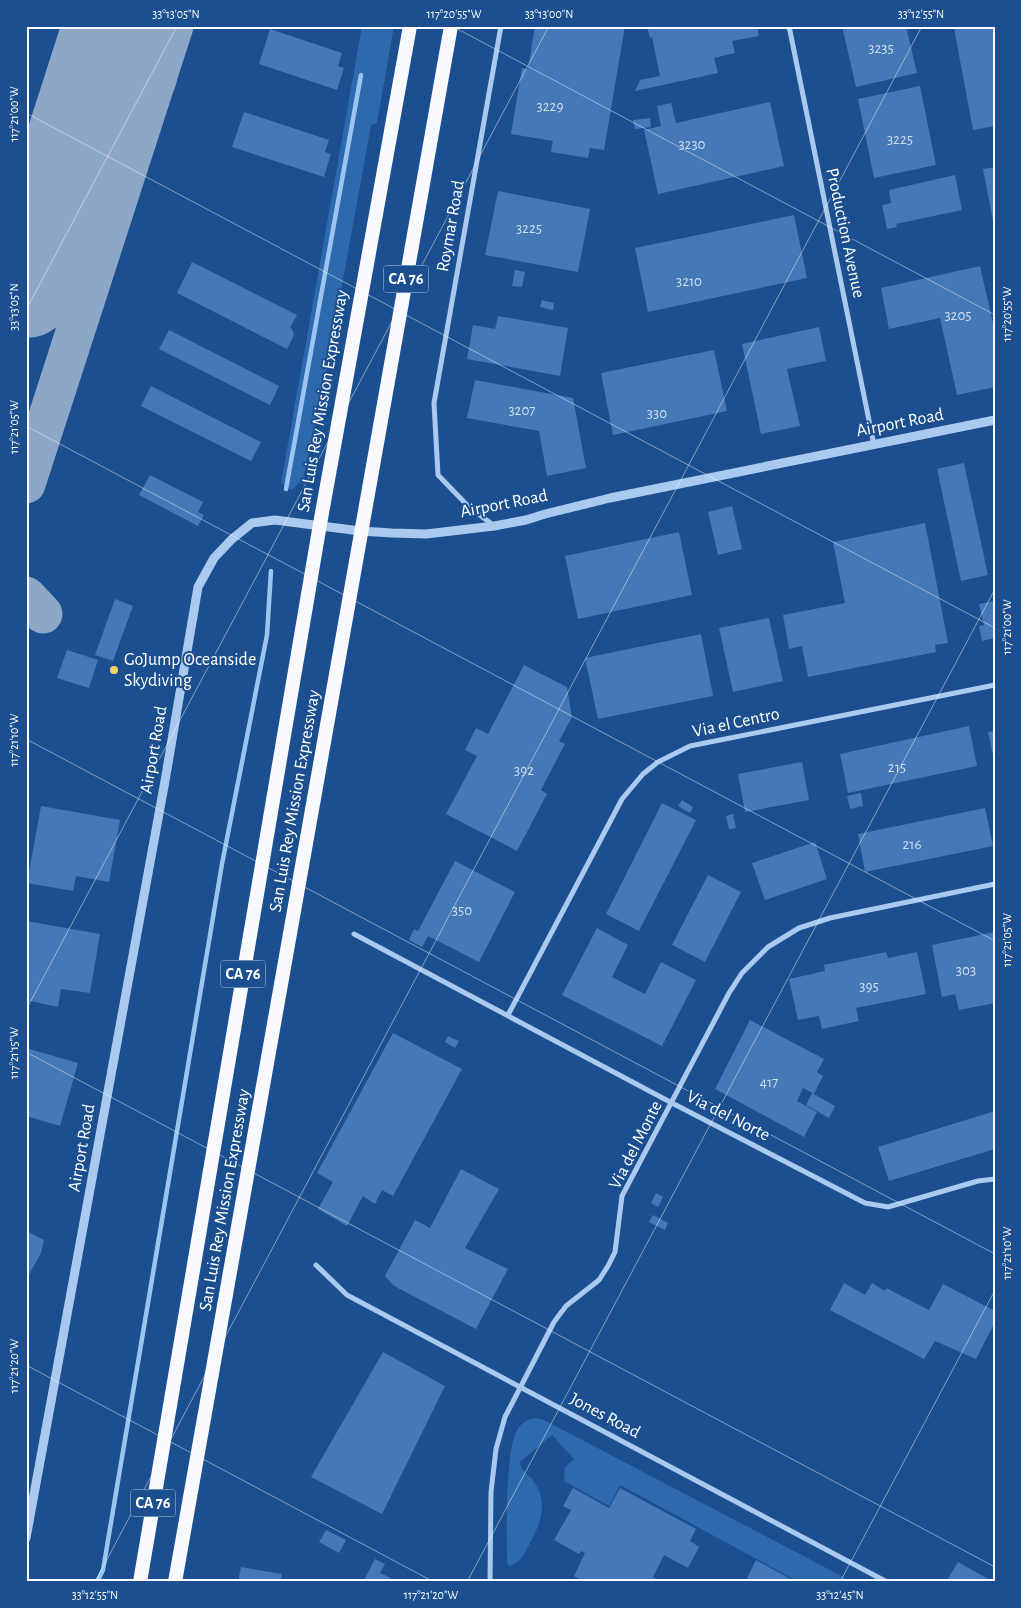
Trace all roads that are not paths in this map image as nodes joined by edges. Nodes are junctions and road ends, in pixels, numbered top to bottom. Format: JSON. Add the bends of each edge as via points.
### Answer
{"nodes":[{"id":1,"x":410,"y":26,"type":"edge"},
{"id":2,"x":451,"y":26,"type":"edge"},
{"id":3,"x":501,"y":26,"type":"edge"},
{"id":4,"x":788,"y":26,"type":"edge"},
{"id":5,"x":995,"y":420,"type":"edge"},
{"id":6,"x":874,"y":445,"type":"junction"},
{"id":7,"x":320,"y":524,"type":"junction"},
{"id":8,"x":494,"y":526,"type":"junction"},
{"id":9,"x":360,"y":531,"type":"junction"},
{"id":10,"x":995,"y":685,"type":"edge"},
{"id":11,"x":995,"y":884,"type":"edge"},
{"id":12,"x":354,"y":934,"type":"dead end"},
{"id":13,"x":508,"y":1015,"type":"junction"},
{"id":14,"x":672,"y":1103,"type":"junction"},
{"id":15,"x":995,"y":1179,"type":"edge"},
{"id":16,"x":316,"y":1265,"type":"dead end"},
{"id":17,"x":520,"y":1386,"type":"junction"},
{"id":18,"x":26,"y":1538,"type":"edge"},
{"id":19,"x":140,"y":1582,"type":"edge"},
{"id":20,"x":176,"y":1582,"type":"edge"},
{"id":21,"x":490,"y":1582,"type":"edge"},
{"id":22,"x":887,"y":1582,"type":"edge"}],
"edges":[{"from":1,"to":7,"type":"highway","name":"San Luis Rey Mission Expressway","number":"CA 76"},
{"from":2,"to":9,"type":"highway","name":"San Luis Rey Mission Expressway","number":"CA 76"},
{"from":3,"to":8,"type":"street","name":"Roymar Road","via":[[434,403],[438,475],[468,506]]},
{"from":4,"to":6,"type":"street","name":"Production Avenue"},
{"from":5,"to":6,"type":"street","name":"Airport Road"},
{"from":6,"to":8,"type":"street","name":"Airport Road","via":[[610,498]]},
{"from":7,"to":9,"type":"street","name":"Airport Road"},
{"from":7,"to":18,"type":"street","name":"Airport Road","via":[[275,520],[252,524],[214,558],[198,587]]},
{"from":7,"to":19,"type":"highway","name":"San Luis Rey Mission Expressway","number":"CA 76"},
{"from":8,"to":9,"type":"street","name":"Airport Road","via":[[426,534]]},
{"from":9,"to":20,"type":"highway","name":"San Luis Rey Mission Expressway","number":"CA 76"},
{"from":10,"to":13,"type":"street","name":"Via el Centro","via":[[690,746],[658,762],[622,799]]},
{"from":11,"to":14,"type":"street","name":"Via del Monte","via":[[830,918],[799,928],[768,947],[742,973],[729,994]]},
{"from":12,"to":13,"type":"street","name":"Via del Norte"},
{"from":13,"to":14,"type":"street","name":"Via del Norte"},
{"from":14,"to":15,"type":"street","name":"Via del Norte","via":[[865,1203],[888,1207]]},
{"from":14,"to":17,"type":"street","name":"Via del Monte","via":[[622,1196],[614,1252],[608,1266],[599,1280],[566,1306],[554,1322]]},
{"from":16,"to":17,"type":"street","name":"Jones Road","via":[[347,1295]]},
{"from":17,"to":21,"type":"street","name":"Via del Monte","via":[[505,1417],[496,1449],[491,1492]]},
{"from":17,"to":22,"type":"street","name":"Jones Road"}]}
